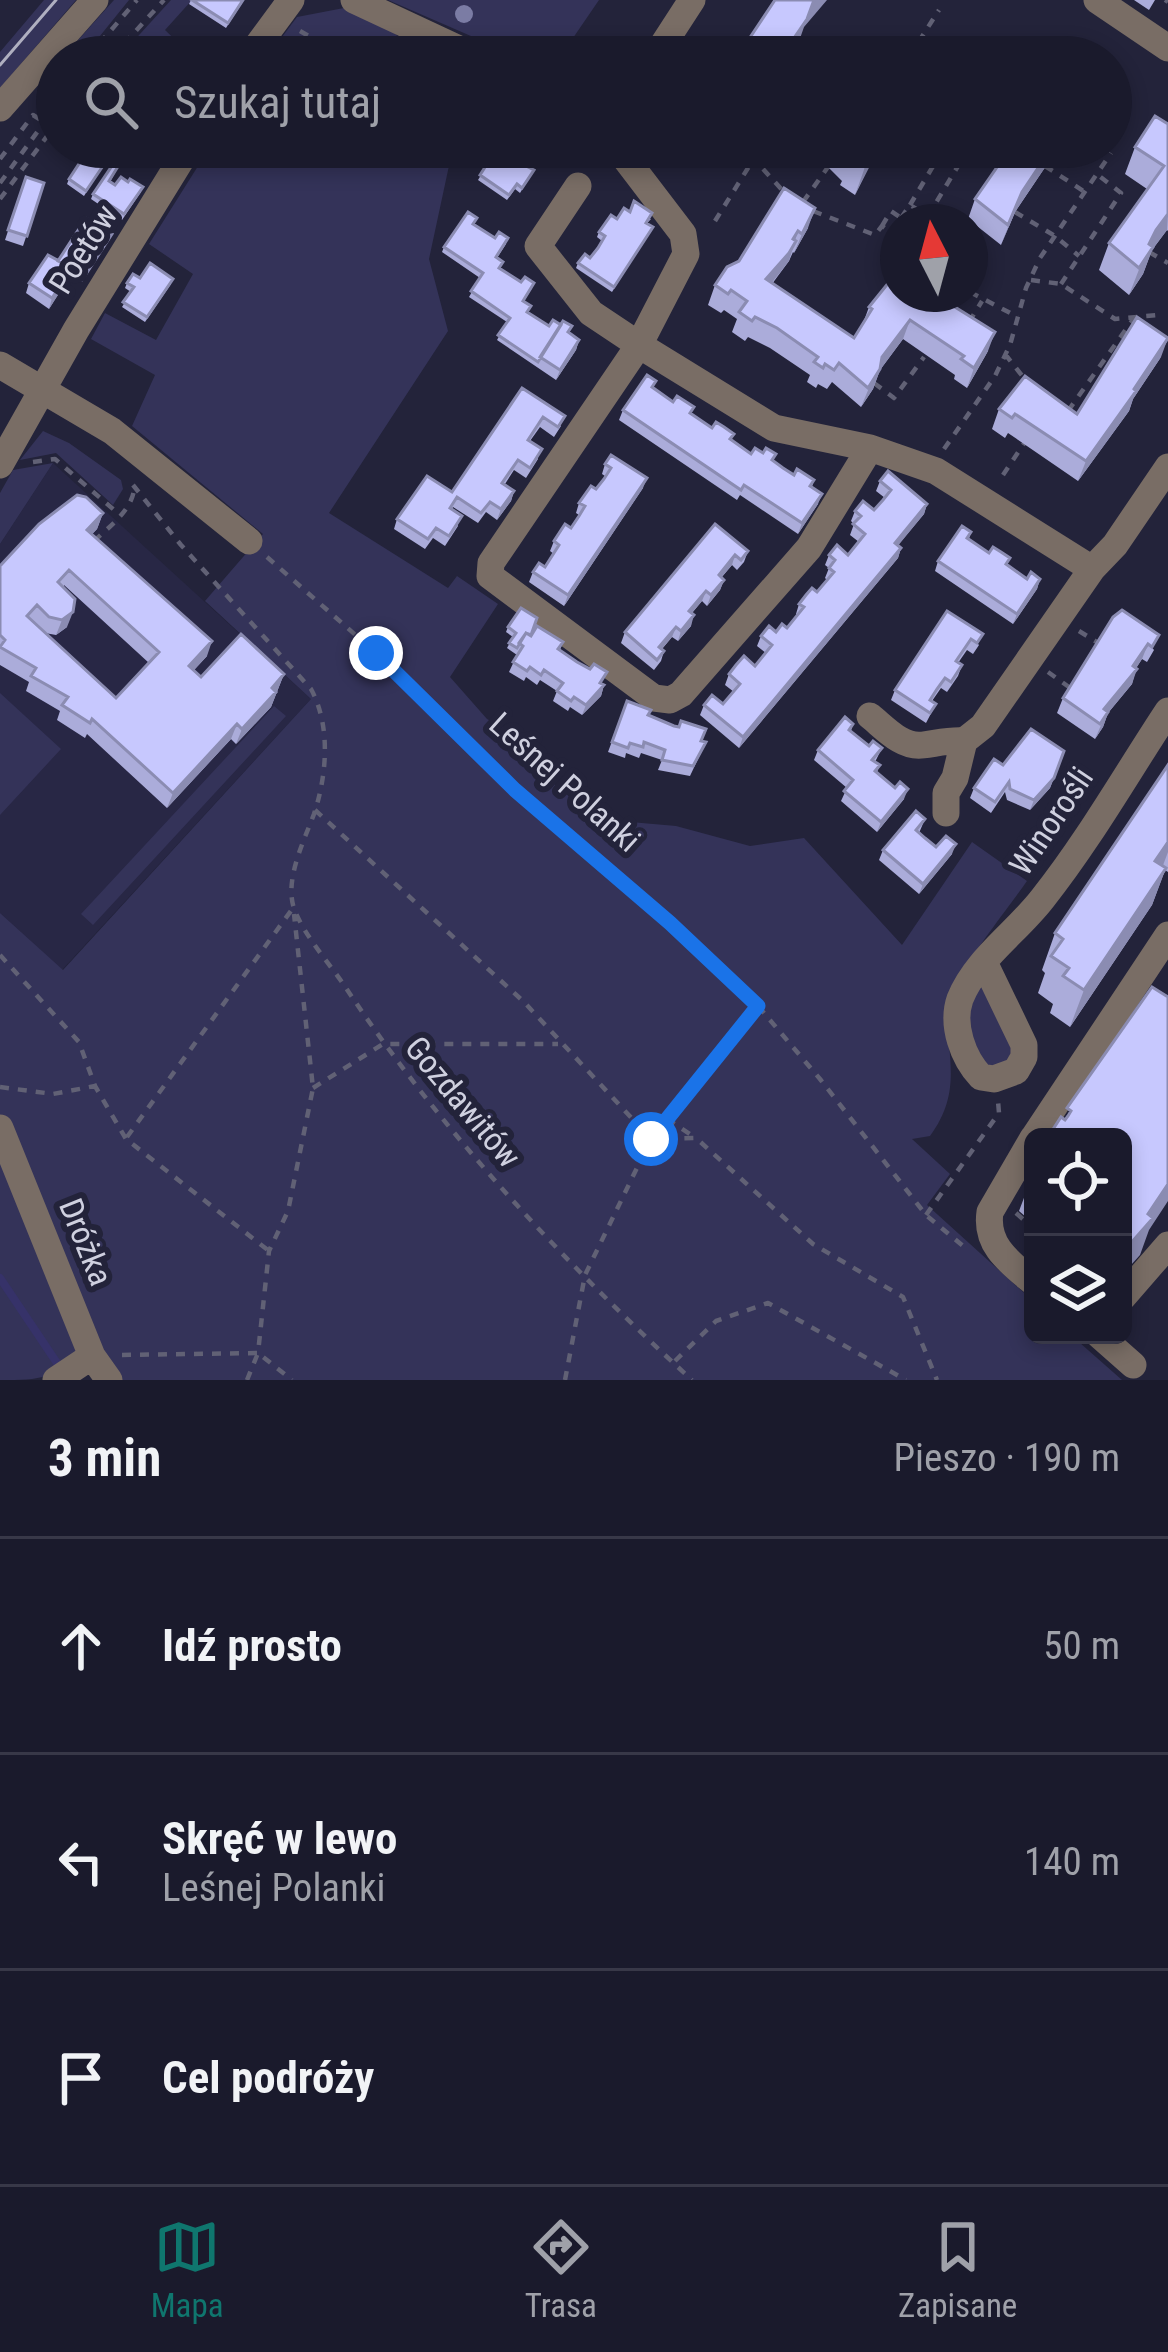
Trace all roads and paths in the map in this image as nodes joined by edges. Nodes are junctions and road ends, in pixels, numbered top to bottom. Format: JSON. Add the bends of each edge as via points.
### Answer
{"nodes":[{"id":1,"x":94,"y":0,"type":"edge"},
{"id":2,"x":137,"y":0,"type":"edge"},
{"id":3,"x":164,"y":0,"type":"edge"},
{"id":4,"x":354,"y":0,"type":"edge"},
{"id":5,"x":692,"y":0,"type":"edge"},
{"id":6,"x":1097,"y":0,"type":"edge"},
{"id":7,"x":939,"y":10,"type":"dead end"},
{"id":8,"x":290,"y":12,"type":"edge"},
{"id":9,"x":63,"y":36,"type":"edge"},
{"id":10,"x":106,"y":36,"type":"edge"},
{"id":11,"x":131,"y":36,"type":"edge"},
{"id":12,"x":268,"y":36,"type":"edge"},
{"id":13,"x":317,"y":36,"type":"edge"},
{"id":14,"x":431,"y":36,"type":"edge"},
{"id":15,"x":669,"y":36,"type":"edge"},
{"id":16,"x":922,"y":36,"type":"edge"},
{"id":17,"x":1168,"y":48,"type":"edge"},
{"id":18,"x":36,"y":67,"type":"edge"},
{"id":19,"x":0,"y":108,"type":"edge"},
{"id":20,"x":36,"y":118,"type":"edge"},
{"id":21,"x":36,"y":135,"type":"edge"},
{"id":22,"x":36,"y":151,"type":"edge"},
{"id":23,"x":0,"y":159,"type":"edge"},
{"id":24,"x":176,"y":168,"type":"edge"},
{"id":25,"x":633,"y":168,"type":"edge"},
{"id":26,"x":748,"y":168,"type":"edge"},
{"id":27,"x":762,"y":168,"type":"edge"},
{"id":28,"x":826,"y":168,"type":"edge"},
{"id":29,"x":932,"y":168,"type":"edge"},
{"id":30,"x":957,"y":168,"type":"edge"},
{"id":31,"x":1049,"y":168,"type":"edge"},
{"id":32,"x":1101,"y":168,"type":"edge"},
{"id":33,"x":1097,"y":174,"type":"junction"},
{"id":34,"x":0,"y":183,"type":"edge"},
{"id":35,"x":578,"y":186,"type":"dead end"},
{"id":36,"x":782,"y":190,"type":"edge"},
{"id":37,"x":1085,"y":192,"type":"junction"},
{"id":38,"x":0,"y":199,"type":"edge"},
{"id":39,"x":911,"y":204,"type":"edge"},
{"id":40,"x":935,"y":204,"type":"edge"},
{"id":41,"x":1015,"y":212,"type":"edge"},
{"id":42,"x":715,"y":221,"type":"dead end"},
{"id":43,"x":880,"y":229,"type":"edge"},
{"id":44,"x":1055,"y":236,"type":"junction"},
{"id":45,"x":1150,"y":252,"type":"edge"},
{"id":46,"x":1079,"y":256,"type":"junction"},
{"id":47,"x":1168,"y":263,"type":"edge"},
{"id":48,"x":1030,"y":279,"type":"junction"},
{"id":49,"x":1061,"y":284,"type":"junction"},
{"id":50,"x":988,"y":302,"type":"edge"},
{"id":51,"x":975,"y":312,"type":"edge"},
{"id":52,"x":1158,"y":315,"type":"dead end"},
{"id":53,"x":1018,"y":317,"type":"junction"},
{"id":54,"x":1134,"y":318,"type":"junction"},
{"id":55,"x":959,"y":336,"type":"edge"},
{"id":56,"x":639,"y":345,"type":"junction"},
{"id":57,"x":1005,"y":354,"type":"junction"},
{"id":58,"x":924,"y":357,"type":"edge"},
{"id":59,"x":0,"y":365,"type":"edge"},
{"id":60,"x":874,"y":383,"type":"edge"},
{"id":61,"x":42,"y":391,"type":"junction"},
{"id":62,"x":1036,"y":394,"type":"edge"},
{"id":63,"x":1064,"y":418,"type":"edge"},
{"id":64,"x":1025,"y":442,"type":"edge"},
{"id":65,"x":871,"y":448,"type":"junction"},
{"id":66,"x":33,"y":462,"type":"dead end"},
{"id":67,"x":0,"y":465,"type":"edge"},
{"id":68,"x":1168,"y":466,"type":"edge"},
{"id":69,"x":930,"y":470,"type":"junction"},
{"id":70,"x":1003,"y":475,"type":"dead end"},
{"id":71,"x":127,"y":476,"type":"dead end"},
{"id":72,"x":134,"y":485,"type":"junction"},
{"id":73,"x":120,"y":515,"type":"junction"},
{"id":74,"x":249,"y":542,"type":"joint"},
{"id":75,"x":86,"y":549,"type":"edge"},
{"id":76,"x":1092,"y":569,"type":"junction"},
{"id":77,"x":1076,"y":629,"type":"dead end"},
{"id":78,"x":1100,"y":644,"type":"edge"},
{"id":79,"x":1046,"y":671,"type":"dead end"},
{"id":80,"x":1072,"y":690,"type":"edge"},
{"id":81,"x":1168,"y":711,"type":"edge"},
{"id":82,"x":869,"y":716,"type":"dead end"},
{"id":83,"x":964,"y":741,"type":"junction"},
{"id":84,"x":315,"y":810,"type":"junction"},
{"id":85,"x":946,"y":813,"type":"dead end"},
{"id":86,"x":293,"y":908,"type":"junction"},
{"id":87,"x":1168,"y":935,"type":"edge"},
{"id":88,"x":0,"y":956,"type":"edge"},
{"id":89,"x":984,"y":962,"type":"junction"},
{"id":90,"x":758,"y":1006,"type":"junction"},
{"id":91,"x":559,"y":1043,"type":"junction"},
{"id":92,"x":383,"y":1044,"type":"junction"},
{"id":93,"x":95,"y":1086,"type":"junction"},
{"id":94,"x":0,"y":1087,"type":"edge"},
{"id":95,"x":313,"y":1088,"type":"junction"},
{"id":96,"x":1000,"y":1092,"type":"junction"},
{"id":97,"x":1000,"y":1113,"type":"junction"},
{"id":98,"x":667,"y":1119,"type":"junction"},
{"id":99,"x":0,"y":1128,"type":"edge"},
{"id":100,"x":1041,"y":1128,"type":"edge"},
{"id":101,"x":126,"y":1138,"type":"junction"},
{"id":102,"x":697,"y":1138,"type":"junction"},
{"id":103,"x":651,"y":1139,"type":"junction"},
{"id":104,"x":1024,"y":1153,"type":"edge"},
{"id":105,"x":926,"y":1216,"type":"junction"},
{"id":106,"x":1168,"y":1245,"type":"edge"},
{"id":107,"x":269,"y":1251,"type":"junction"},
{"id":108,"x":970,"y":1252,"type":"dead end"},
{"id":109,"x":1024,"y":1273,"type":"edge"},
{"id":110,"x":585,"y":1275,"type":"junction"},
{"id":111,"x":1132,"y":1287,"type":"edge"},
{"id":112,"x":1109,"y":1344,"type":"edge"},
{"id":113,"x":258,"y":1352,"type":"junction"},
{"id":114,"x":92,"y":1355,"type":"junction"},
{"id":115,"x":673,"y":1364,"type":"junction"},
{"id":116,"x":1133,"y":1365,"type":"dead end"},
{"id":117,"x":56,"y":1380,"type":"edge"},
{"id":118,"x":109,"y":1380,"type":"edge"},
{"id":119,"x":247,"y":1380,"type":"edge"},
{"id":120,"x":292,"y":1380,"type":"edge"},
{"id":121,"x":566,"y":1380,"type":"edge"},
{"id":122,"x":692,"y":1380,"type":"edge"},
{"id":123,"x":906,"y":1380,"type":"edge"},
{"id":124,"x":937,"y":1380,"type":"edge"}],
"edges":[{"from":1,"to":9,"type":"street"},
{"from":2,"to":10,"type":"path"},
{"from":3,"to":11,"type":"path"},
{"from":4,"to":14,"type":"street"},
{"from":5,"to":15,"type":"street"},
{"from":6,"to":17,"type":"street"},
{"from":7,"to":16,"type":"path"},
{"from":8,"to":12,"type":"street"},
{"from":8,"to":13,"type":"path"},
{"from":18,"to":19,"type":"street"},
{"from":20,"to":23,"type":"path"},
{"from":21,"to":34,"type":"path"},
{"from":22,"to":38,"type":"path"},
{"from":24,"to":61,"type":"street","name":"Poetów"},
{"from":25,"to":56,"type":"street","via":[[683,234],[686,254]]},
{"from":26,"to":42,"type":"path"},
{"from":27,"to":36,"type":"path"},
{"from":28,"to":43,"type":"path","via":[[802,203],[875,235]]},
{"from":29,"to":39,"type":"path"},
{"from":30,"to":40,"type":"path"},
{"from":31,"to":37,"type":"path"},
{"from":32,"to":33,"type":"path"},
{"from":33,"to":37,"type":"path"},
{"from":33,"to":46,"type":"path","via":[[1121,193]]},
{"from":35,"to":56,"type":"street","via":[[538,246],[591,313]]},
{"from":37,"to":44,"type":"path"},
{"from":41,"to":44,"type":"path"},
{"from":44,"to":46,"type":"path"},
{"from":44,"to":48,"type":"path"},
{"from":45,"to":47,"type":"path"},
{"from":46,"to":49,"type":"path"},
{"from":48,"to":49,"type":"path"},
{"from":48,"to":53,"type":"path"},
{"from":49,"to":54,"type":"path","via":[[1115,319]]},
{"from":50,"to":53,"type":"path"},
{"from":51,"to":55,"type":"path"},
{"from":52,"to":54,"type":"path"},
{"from":53,"to":57,"type":"path"},
{"from":54,"to":63,"type":"path"},
{"from":56,"to":65,"type":"street","via":[[774,428]]},
{"from":56,"to":65,"type":"street","via":[[491,563],[490,576],[654,698],[681,694],[809,548]]},
{"from":57,"to":62,"type":"path"},
{"from":57,"to":69,"type":"path"},
{"from":58,"to":60,"type":"path","via":[[893,398]]},
{"from":59,"to":61,"type":"street"},
{"from":61,"to":67,"type":"street"},
{"from":61,"to":74,"type":"street","via":[[112,431]]},
{"from":64,"to":70,"type":"path"},
{"from":65,"to":69,"type":"street"},
{"from":66,"to":73,"type":"path","via":[[55,459]]},
{"from":68,"to":76,"type":"street"},
{"from":69,"to":76,"type":"street"},
{"from":71,"to":72,"type":"path"},
{"from":72,"to":73,"type":"path"},
{"from":72,"to":84,"type":"path","via":[[311,689],[326,747]]},
{"from":73,"to":75,"type":"path"},
{"from":74,"to":90,"type":"path","name":"Leśnej Polanki"},
{"from":76,"to":83,"type":"street","via":[[983,726]]},
{"from":77,"to":78,"type":"path"},
{"from":79,"to":80,"type":"path"},
{"from":81,"to":89,"type":"street","name":"Winorośli","via":[[1044,897]]},
{"from":82,"to":83,"type":"street","via":[[918,747]]},
{"from":83,"to":85,"type":"street"},
{"from":84,"to":86,"type":"path","via":[[301,844]]},
{"from":84,"to":91,"type":"path"},
{"from":86,"to":92,"type":"path","name":"Gozdawitów"},
{"from":86,"to":95,"type":"path"},
{"from":86,"to":101,"type":"path"},
{"from":87,"to":100,"type":"street","via":[[1144,998]]},
{"from":88,"to":93,"type":"path","via":[[79,1042]]},
{"from":89,"to":96,"type":"street","via":[[1024,1045]]},
{"from":89,"to":96,"type":"street","name":"Winorośli","via":[[958,1016],[963,1053]]},
{"from":90,"to":98,"type":"path"},
{"from":90,"to":105,"type":"path","name":"Leśnej Polanki"},
{"from":91,"to":92,"type":"path"},
{"from":91,"to":103,"type":"path"},
{"from":92,"to":95,"type":"path"},
{"from":92,"to":110,"type":"path","name":"Gozdawitów","via":[[446,1126]]},
{"from":93,"to":94,"type":"path","via":[[52,1094]]},
{"from":93,"to":101,"type":"path"},
{"from":95,"to":107,"type":"path","via":[[288,1211]]},
{"from":96,"to":97,"type":"path"},
{"from":96,"to":97,"type":"path"},
{"from":97,"to":105,"type":"path"},
{"from":98,"to":102,"type":"path"},
{"from":98,"to":103,"type":"path"},
{"from":99,"to":114,"type":"street","name":"Dróżka"},
{"from":101,"to":107,"type":"path"},
{"from":102,"to":103,"type":"path"},
{"from":102,"to":124,"type":"path","via":[[813,1244],[903,1297]]},
{"from":103,"to":110,"type":"path"},
{"from":104,"to":109,"type":"street","via":[[988,1223],[995,1246]]},
{"from":105,"to":108,"type":"path","name":"Leśnej Polanki"},
{"from":106,"to":111,"type":"street"},
{"from":107,"to":113,"type":"path"},
{"from":110,"to":115,"type":"path","name":"Gozdawitów"},
{"from":110,"to":121,"type":"path"},
{"from":112,"to":116,"type":"street"},
{"from":113,"to":114,"type":"path"},
{"from":113,"to":119,"type":"path"},
{"from":113,"to":120,"type":"path"},
{"from":114,"to":117,"type":"street"},
{"from":114,"to":118,"type":"street","name":"Dróżka"},
{"from":115,"to":122,"type":"path","name":"Gozdawitów"},
{"from":115,"to":123,"type":"path","via":[[716,1321],[768,1304]]}]}
